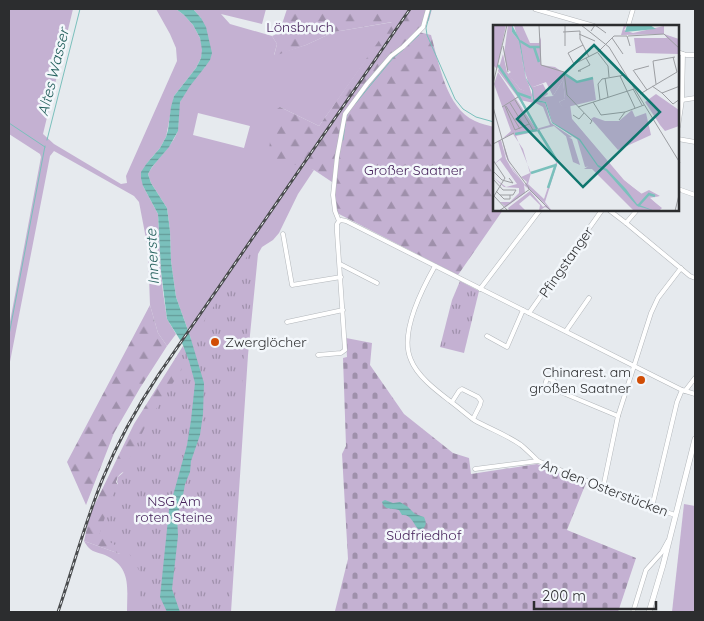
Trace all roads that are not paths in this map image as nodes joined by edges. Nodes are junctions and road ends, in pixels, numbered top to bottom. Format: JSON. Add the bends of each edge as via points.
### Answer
{"nodes":[{"id":1,"x":428,"y":9,"type":"edge"},
{"id":2,"x":535,"y":9,"type":"edge"},
{"id":3,"x":633,"y":9,"type":"edge"},
{"id":4,"x":588,"y":25,"type":"edge"},
{"id":5,"x":628,"y":25,"type":"edge"},
{"id":6,"x":680,"y":53,"type":"edge"},
{"id":7,"x":695,"y":55,"type":"edge"},
{"id":8,"x":695,"y":98,"type":"edge"},
{"id":9,"x":682,"y":100,"type":"junction"},
{"id":10,"x":679,"y":120,"type":"edge"},
{"id":11,"x":679,"y":139,"type":"edge"},
{"id":12,"x":695,"y":142,"type":"edge"},
{"id":13,"x":679,"y":189,"type":"edge"},
{"id":14,"x":695,"y":195,"type":"edge"},
{"id":15,"x":539,"y":211,"type":"edge"},
{"id":16,"x":601,"y":211,"type":"edge"},
{"id":17,"x":610,"y":211,"type":"edge"},
{"id":18,"x":636,"y":211,"type":"edge"},
{"id":19,"x":339,"y":221,"type":"junction"},
{"id":20,"x":626,"y":223,"type":"junction"},
{"id":21,"x":283,"y":234,"type":"dead end"},
{"id":22,"x":340,"y":264,"type":"junction"},
{"id":23,"x":435,"y":266,"type":"junction"},
{"id":24,"x":681,"y":268,"type":"junction"},
{"id":25,"x":340,"y":277,"type":"junction"},
{"id":26,"x":695,"y":278,"type":"edge"},
{"id":27,"x":377,"y":283,"type":"dead end"},
{"id":28,"x":480,"y":289,"type":"junction"},
{"id":29,"x":589,"y":298,"type":"dead end"},
{"id":30,"x":343,"y":310,"type":"junction"},
{"id":31,"x":523,"y":310,"type":"junction"},
{"id":32,"x":529,"y":313,"type":"junction"},
{"id":33,"x":287,"y":322,"type":"dead end"},
{"id":34,"x":566,"y":331,"type":"junction"},
{"id":35,"x":487,"y":336,"type":"dead end"},
{"id":36,"x":318,"y":355,"type":"dead end"},
{"id":37,"x":634,"y":366,"type":"junction"},
{"id":38,"x":695,"y":378,"type":"edge"},
{"id":39,"x":551,"y":388,"type":"dead end"},
{"id":40,"x":684,"y":390,"type":"junction"},
{"id":41,"x":695,"y":394,"type":"edge"},
{"id":42,"x":452,"y":402,"type":"junction"},
{"id":43,"x":618,"y":416,"type":"junction"},
{"id":44,"x":473,"y":419,"type":"junction"},
{"id":45,"x":695,"y":443,"type":"edge"},
{"id":46,"x":538,"y":461,"type":"junction"},
{"id":47,"x":475,"y":469,"type":"dead end"},
{"id":48,"x":603,"y":488,"type":"junction"},
{"id":49,"x":652,"y":508,"type":"junction"},
{"id":50,"x":675,"y":515,"type":"junction"},
{"id":51,"x":669,"y":539,"type":"junction"},
{"id":52,"x":652,"y":563,"type":"junction"},
{"id":53,"x":663,"y":565,"type":"junction"},
{"id":54,"x":633,"y":612,"type":"edge"},
{"id":55,"x":649,"y":612,"type":"edge"}],
"edges":[{"from":1,"to":19,"type":"street","via":[[422,27],[366,84],[345,114],[333,195]]},
{"from":2,"to":4,"type":"street"},
{"from":3,"to":5,"type":"street"},
{"from":6,"to":7,"type":"street"},
{"from":6,"to":9,"type":"street"},
{"from":8,"to":9,"type":"street"},
{"from":9,"to":10,"type":"street"},
{"from":11,"to":12,"type":"street"},
{"from":13,"to":14,"type":"street"},
{"from":15,"to":28,"type":"street"},
{"from":16,"to":32,"type":"street","name":"Pfingstanger"},
{"from":17,"to":20,"type":"street"},
{"from":18,"to":20,"type":"street"},
{"from":19,"to":22,"type":"street"},
{"from":19,"to":23,"type":"street","via":[[346,221]]},
{"from":20,"to":24,"type":"street"},
{"from":21,"to":25,"type":"street","via":[[292,285]]},
{"from":22,"to":25,"type":"street"},
{"from":22,"to":27,"type":"street"},
{"from":23,"to":28,"type":"street"},
{"from":23,"to":42,"type":"street","via":[[416,304],[408,350],[414,366]]},
{"from":24,"to":26,"type":"street"},
{"from":24,"to":37,"type":"street","via":[[658,298]]},
{"from":25,"to":30,"type":"street"},
{"from":28,"to":31,"type":"street"},
{"from":29,"to":34,"type":"street"},
{"from":30,"to":33,"type":"street"},
{"from":30,"to":36,"type":"street","via":[[345,350]]},
{"from":31,"to":32,"type":"street"},
{"from":31,"to":35,"type":"street","via":[[507,347]]},
{"from":32,"to":34,"type":"street"},
{"from":34,"to":37,"type":"street"},
{"from":37,"to":40,"type":"street"},
{"from":37,"to":43,"type":"street"},
{"from":38,"to":40,"type":"street"},
{"from":39,"to":43,"type":"street"},
{"from":40,"to":41,"type":"street"},
{"from":40,"to":49,"type":"street","via":[[677,402]]},
{"from":42,"to":44,"type":"street"},
{"from":42,"to":44,"type":"street","via":[[462,389],[478,397],[480,405]]},
{"from":43,"to":48,"type":"street"},
{"from":44,"to":46,"type":"street","via":[[522,446]]},
{"from":45,"to":50,"type":"main road"},
{"from":46,"to":47,"type":"street","name":"An den Osterstücken"},
{"from":46,"to":48,"type":"street","name":"An den Osterstücken"},
{"from":48,"to":49,"type":"street","name":"An den Osterstücken"},
{"from":49,"to":50,"type":"street","name":"An den Osterstücken"},
{"from":50,"to":51,"type":"main road"},
{"from":51,"to":52,"type":"street"},
{"from":51,"to":53,"type":"main road"},
{"from":52,"to":53,"type":"street"},
{"from":52,"to":54,"type":"street","via":[[645,571]]},
{"from":53,"to":55,"type":"main road"}]}
